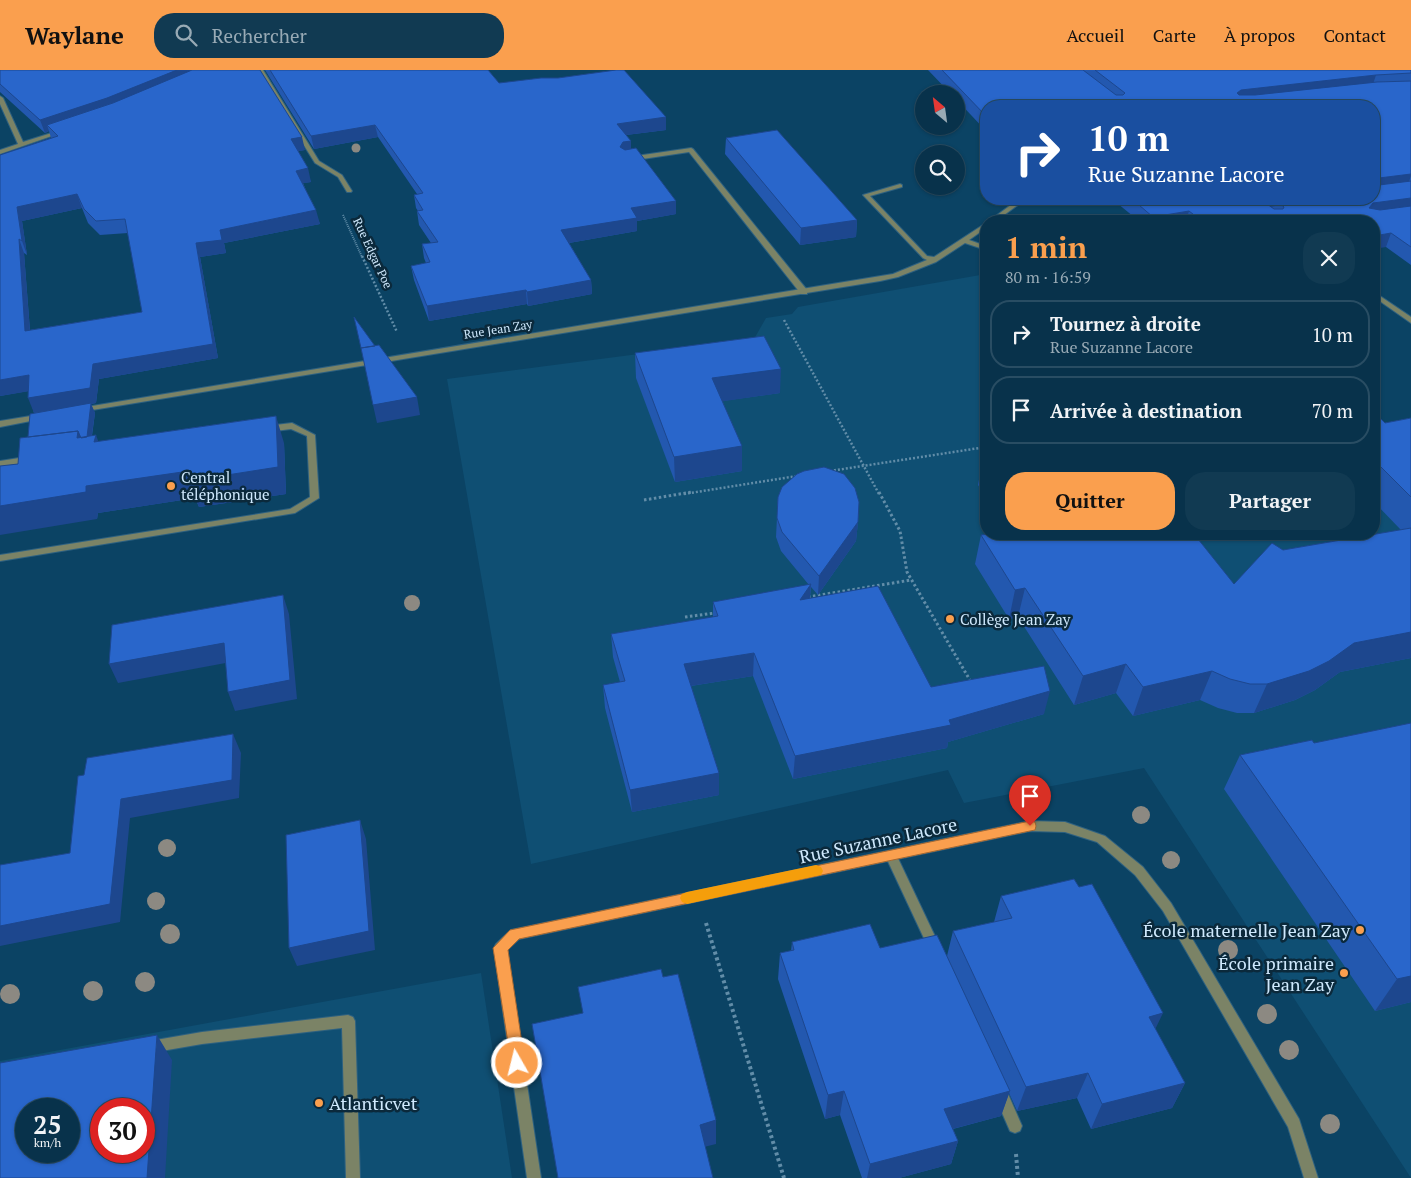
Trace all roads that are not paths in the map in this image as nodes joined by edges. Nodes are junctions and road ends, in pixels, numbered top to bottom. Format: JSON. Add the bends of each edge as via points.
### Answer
{"nodes":[{"id":1,"x":260,"y":70,"type":"edge"},
{"id":2,"x":0,"y":98,"type":"edge"},
{"id":3,"x":67,"y":130,"type":"edge"},
{"id":4,"x":21,"y":145,"type":"junction"},
{"id":5,"x":0,"y":152,"type":"edge"},
{"id":6,"x":625,"y":159,"type":"edge"},
{"id":7,"x":900,"y":186,"type":"dead end"},
{"id":8,"x":349,"y":191,"type":"road end"},
{"id":9,"x":1015,"y":205,"type":"edge"},
{"id":10,"x":1000,"y":215,"type":"edge"},
{"id":11,"x":980,"y":230,"type":"edge"},
{"id":12,"x":965,"y":241,"type":"junction"},
{"id":13,"x":980,"y":246,"type":"edge"},
{"id":14,"x":934,"y":261,"type":"junction"},
{"id":15,"x":804,"y":292,"type":"junction"},
{"id":16,"x":1380,"y":298,"type":"edge"},
{"id":17,"x":1411,"y":321,"type":"edge"},
{"id":18,"x":67,"y":412,"type":"edge"},
{"id":19,"x":48,"y":416,"type":"edge"},
{"id":20,"x":0,"y":424,"type":"edge"},
{"id":21,"x":253,"y":431,"type":"edge"},
{"id":22,"x":39,"y":458,"type":"edge"},
{"id":23,"x":0,"y":464,"type":"edge"},
{"id":24,"x":0,"y":558,"type":"edge"},
{"id":25,"x":891,"y":855,"type":"junction"},
{"id":26,"x":939,"y":959,"type":"edge"},
{"id":27,"x":135,"y":1050,"type":"edge"},
{"id":28,"x":995,"y":1082,"type":"edge"},
{"id":29,"x":1015,"y":1126,"type":"dead end"},
{"id":30,"x":353,"y":1178,"type":"edge"},
{"id":31,"x":534,"y":1178,"type":"edge"},
{"id":32,"x":1311,"y":1178,"type":"edge"}],
"edges":[{"from":1,"to":8,"type":"street","via":[[317,162],[340,176]]},
{"from":2,"to":4,"type":"street"},
{"from":3,"to":4,"type":"street"},
{"from":4,"to":5,"type":"street"},
{"from":6,"to":15,"type":"street","via":[[691,150]]},
{"from":7,"to":14,"type":"street","via":[[866,195],[925,257]]},
{"from":9,"to":10,"type":"street"},
{"from":11,"to":12,"type":"street","name":"Rue Jean Zay"},
{"from":12,"to":13,"type":"street"},
{"from":12,"to":14,"type":"street","name":"Rue Jean Zay"},
{"from":14,"to":15,"type":"street","name":"Rue Jean Zay","via":[[897,276]]},
{"from":15,"to":18,"type":"street","name":"Rue Jean Zay"},
{"from":16,"to":17,"type":"street"},
{"from":19,"to":20,"type":"street"},
{"from":21,"to":24,"type":"street","via":[[292,426],[311,435],[315,498],[292,511]]},
{"from":22,"to":23,"type":"street"},
{"from":25,"to":26,"type":"street"},
{"from":25,"to":31,"type":"street","name":"Rue Suzanne Lacore","via":[[515,934],[500,948]]},
{"from":25,"to":32,"type":"street","name":"Rue Suzanne Lacore","via":[[1030,826],[1065,827],[1100,839],[1139,871],[1167,907],[1294,1124]]},
{"from":27,"to":30,"type":"street","via":[[202,1038],[348,1021]]},
{"from":28,"to":29,"type":"street"}]}
